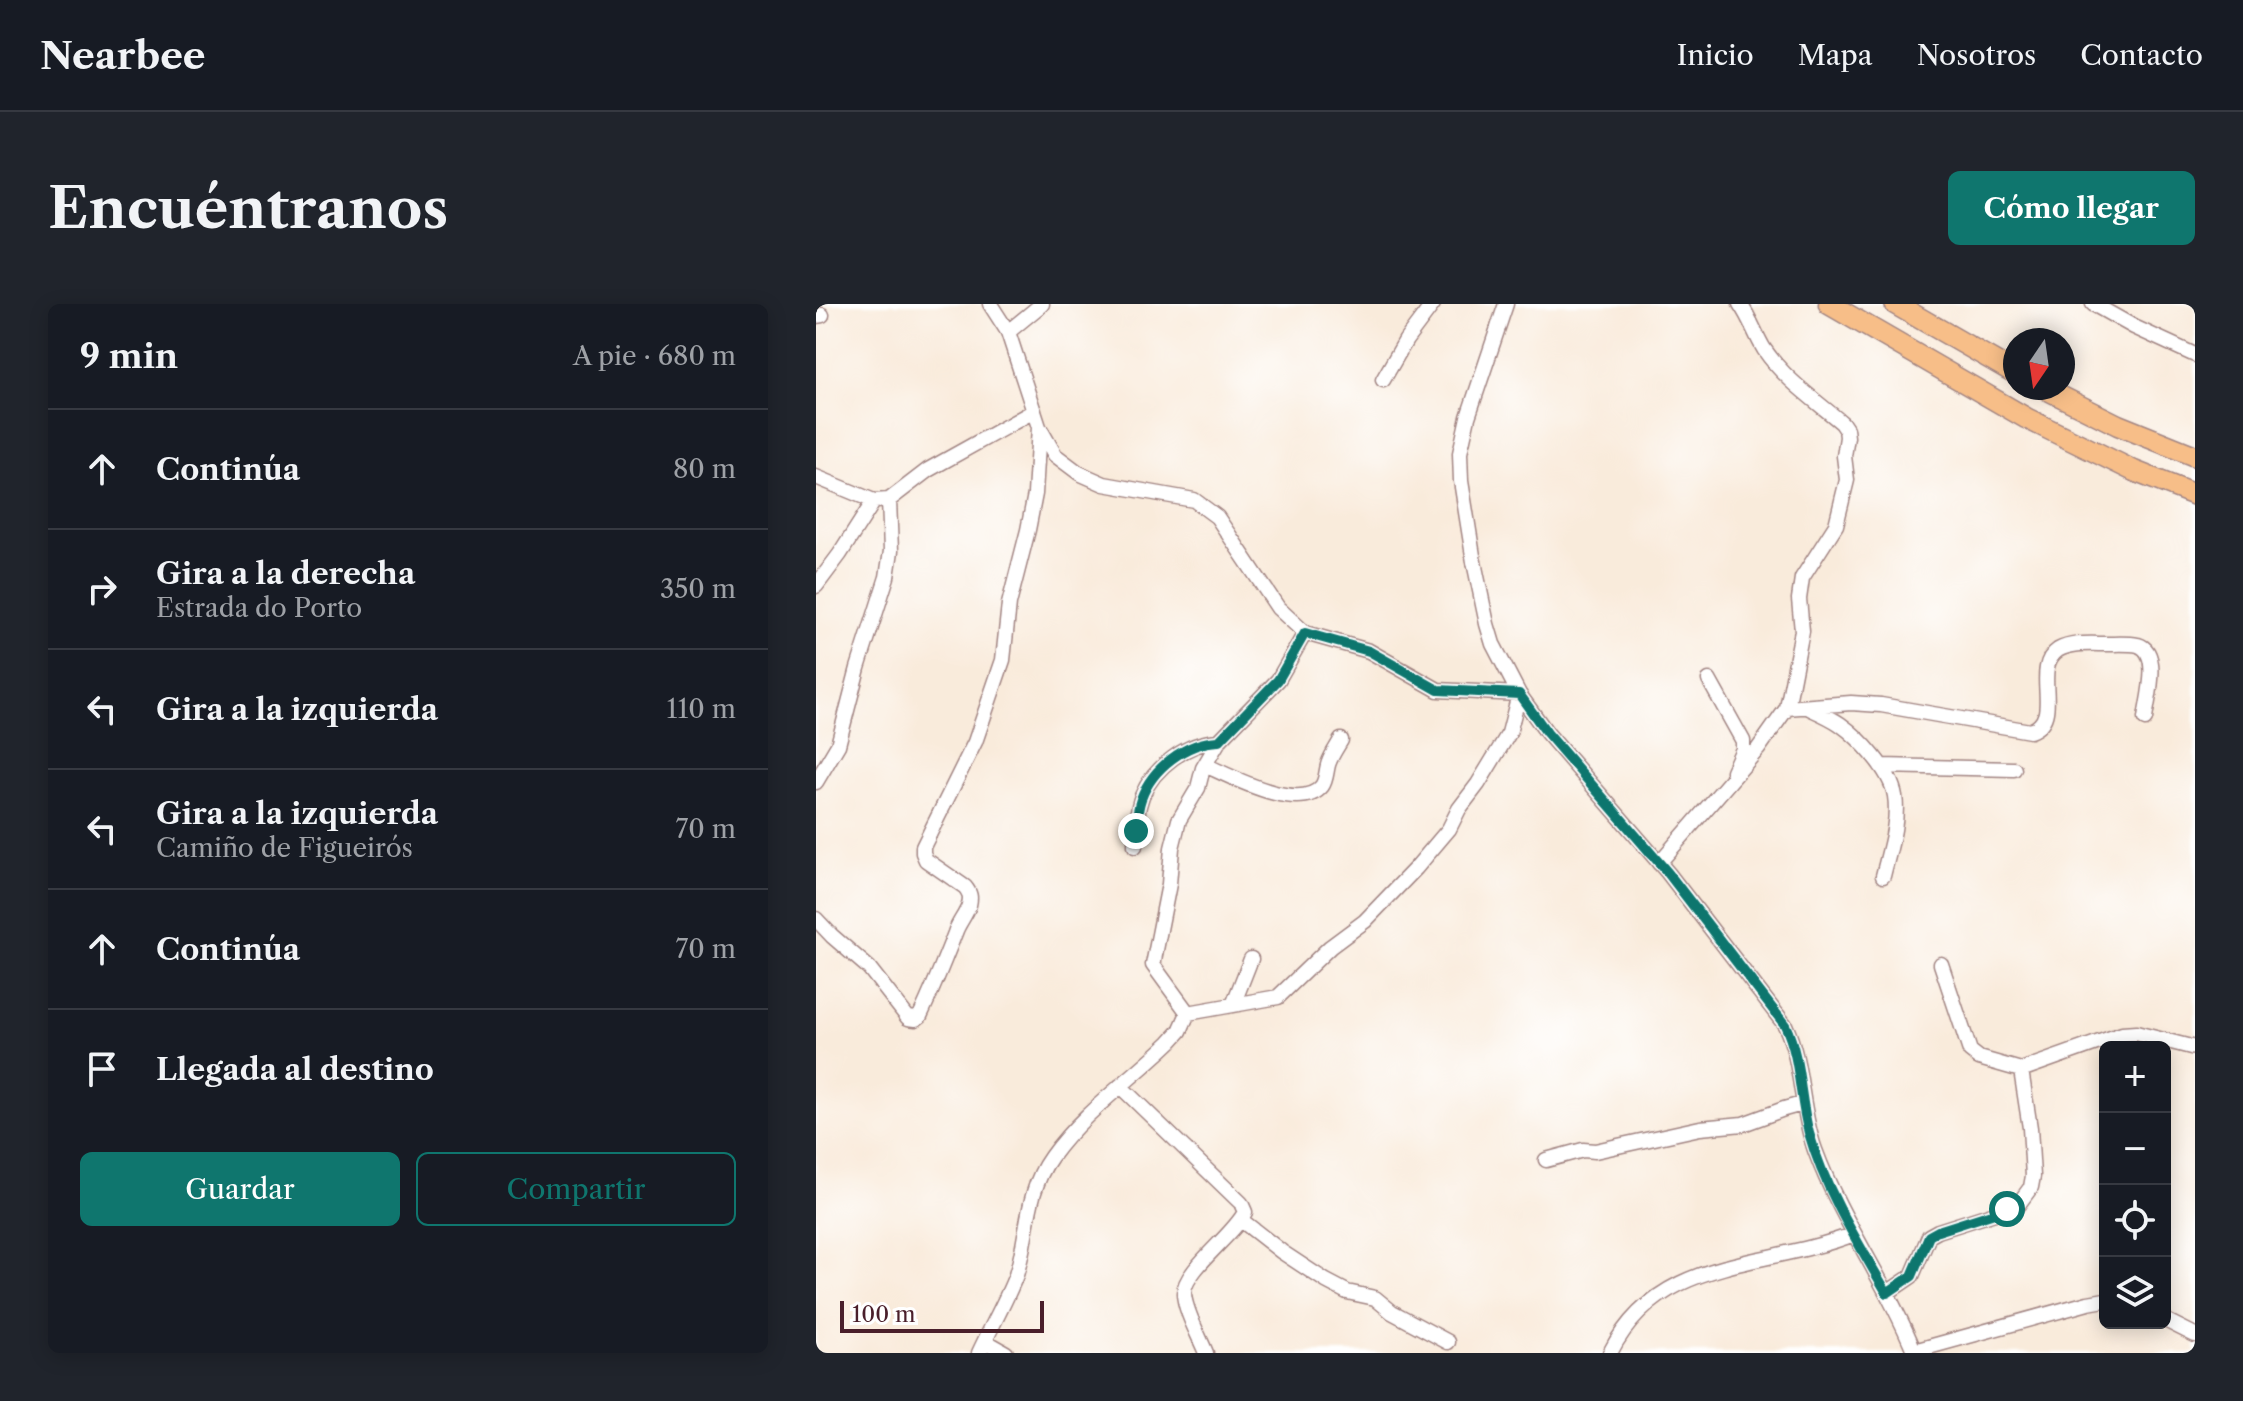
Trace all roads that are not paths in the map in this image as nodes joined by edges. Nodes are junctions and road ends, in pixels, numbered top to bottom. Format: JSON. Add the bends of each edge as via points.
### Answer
{"nodes":[{"id":1,"x":990,"y":304,"type":"edge"},
{"id":2,"x":1042,"y":304,"type":"edge"},
{"id":3,"x":1433,"y":304,"type":"edge"},
{"id":4,"x":1506,"y":304,"type":"edge"},
{"id":5,"x":1740,"y":304,"type":"edge"},
{"id":6,"x":1895,"y":304,"type":"edge"},
{"id":7,"x":2093,"y":304,"type":"edge"},
{"id":8,"x":1833,"y":306,"type":"edge"},
{"id":9,"x":1008,"y":332,"type":"junction"},
{"id":10,"x":2195,"y":355,"type":"edge"},
{"id":11,"x":2003,"y":366,"type":"edge"},
{"id":12,"x":1383,"y":380,"type":"dead end"},
{"id":13,"x":2068,"y":400,"type":"edge"},
{"id":14,"x":1034,"y":411,"type":"junction"},
{"id":15,"x":1039,"y":427,"type":"junction"},
{"id":16,"x":2195,"y":456,"type":"edge"},
{"id":17,"x":816,"y":477,"type":"edge"},
{"id":18,"x":2195,"y":495,"type":"edge"},
{"id":19,"x":882,"y":500,"type":"junction"},
{"id":20,"x":816,"y":586,"type":"edge"},
{"id":21,"x":1305,"y":633,"type":"junction"},
{"id":22,"x":1709,"y":680,"type":"dead end"},
{"id":23,"x":1519,"y":694,"type":"junction"},
{"id":24,"x":1807,"y":707,"type":"junction"},
{"id":25,"x":1787,"y":708,"type":"junction"},
{"id":26,"x":2145,"y":719,"type":"dead end"},
{"id":27,"x":1341,"y":740,"type":"dead end"},
{"id":28,"x":1219,"y":741,"type":"junction"},
{"id":29,"x":1205,"y":765,"type":"junction"},
{"id":30,"x":1881,"y":766,"type":"junction"},
{"id":31,"x":2014,"y":769,"type":"dead end"},
{"id":32,"x":1731,"y":779,"type":"junction"},
{"id":33,"x":816,"y":782,"type":"edge"},
{"id":34,"x":1135,"y":846,"type":"dead end"},
{"id":35,"x":1659,"y":863,"type":"junction"},
{"id":36,"x":1883,"y":876,"type":"dead end"},
{"id":37,"x":816,"y":919,"type":"edge"},
{"id":38,"x":1251,"y":959,"type":"dead end"},
{"id":39,"x":1941,"y":964,"type":"dead end"},
{"id":40,"x":1233,"y":1005,"type":"junction"},
{"id":41,"x":1188,"y":1013,"type":"junction"},
{"id":42,"x":2195,"y":1048,"type":"edge"},
{"id":43,"x":2021,"y":1070,"type":"junction"},
{"id":44,"x":1120,"y":1086,"type":"junction"},
{"id":45,"x":1802,"y":1104,"type":"junction"},
{"id":46,"x":1546,"y":1160,"type":"dead end"},
{"id":47,"x":1241,"y":1220,"type":"junction"},
{"id":48,"x":1854,"y":1234,"type":"junction"},
{"id":49,"x":1887,"y":1293,"type":"junction"},
{"id":50,"x":2099,"y":1301,"type":"edge"},
{"id":51,"x":2171,"y":1323,"type":"edge"},
{"id":52,"x":2195,"y":1335,"type":"edge"},
{"id":53,"x":1448,"y":1342,"type":"dead end"},
{"id":54,"x":982,"y":1347,"type":"edge"},
{"id":55,"x":1915,"y":1352,"type":"edge"},
{"id":56,"x":1006,"y":1353,"type":"edge"},
{"id":57,"x":1206,"y":1353,"type":"edge"},
{"id":58,"x":1610,"y":1353,"type":"edge"}],
"edges":[{"from":1,"to":9,"type":"street"},
{"from":2,"to":9,"type":"street"},
{"from":3,"to":12,"type":"street"},
{"from":4,"to":23,"type":"street","via":[[1463,431],[1460,463],[1487,624]]},
{"from":5,"to":25,"type":"street","via":[[1777,365],[1842,423],[1847,437],[1847,480],[1836,525],[1800,586],[1802,631]]},
{"from":6,"to":11,"type":"highway"},
{"from":7,"to":10,"type":"street"},
{"from":8,"to":18,"type":"highway","via":[[2026,418]]},
{"from":9,"to":14,"type":"street"},
{"from":13,"to":16,"type":"highway"},
{"from":14,"to":15,"type":"street"},
{"from":14,"to":19,"type":"street"},
{"from":15,"to":21,"type":"street","via":[[1055,455],[1079,473],[1104,484],[1194,500],[1217,517],[1278,608]]},
{"from":15,"to":37,"type":"street","via":[[1035,494],[1009,604],[1003,660],[975,742],[923,847],[926,860],[965,887],[970,897],[920,1016],[908,1018],[869,968]]},
{"from":17,"to":19,"type":"street"},
{"from":19,"to":20,"type":"street"},
{"from":19,"to":33,"type":"street","via":[[891,551],[887,577],[838,745]]},
{"from":21,"to":23,"type":"street","via":[[1369,651],[1438,690]]},
{"from":21,"to":28,"type":"street","via":[[1278,680]]},
{"from":22,"to":32,"type":"street","via":[[1743,741]]},
{"from":23,"to":35,"type":"street"},
{"from":23,"to":40,"type":"street","via":[[1509,733],[1449,829],[1416,868],[1278,997]]},
{"from":24,"to":25,"type":"street"},
{"from":24,"to":26,"type":"street","via":[[1881,705],[2030,731],[2045,719],[2048,665],[2056,652],[2069,645],[2130,644],[2150,656]]},
{"from":24,"to":30,"type":"street","via":[[1838,722]]},
{"from":25,"to":32,"type":"street"},
{"from":27,"to":29,"type":"street","via":[[1323,785],[1304,796],[1281,795]]},
{"from":28,"to":29,"type":"street"},
{"from":28,"to":34,"type":"street","via":[[1172,757],[1156,776],[1137,813]]},
{"from":29,"to":41,"type":"street","via":[[1179,820],[1153,965]]},
{"from":30,"to":31,"type":"street"},
{"from":30,"to":36,"type":"street","via":[[1896,805]]},
{"from":32,"to":35,"type":"street"},
{"from":35,"to":45,"type":"street","via":[[1785,1025],[1794,1045]]},
{"from":38,"to":40,"type":"street"},
{"from":39,"to":43,"type":"street","via":[[1970,1051]]},
{"from":40,"to":41,"type":"street"},
{"from":41,"to":44,"type":"street","via":[[1170,1042]]},
{"from":42,"to":43,"type":"street","via":[[2122,1034]]},
{"from":43,"to":49,"type":"street","via":[[2033,1176],[2026,1196],[2017,1206],[1929,1236],[1912,1276]]},
{"from":44,"to":47,"type":"street","via":[[1241,1203]]},
{"from":44,"to":54,"type":"street","via":[[1079,1123],[1037,1180],[1015,1276]]},
{"from":45,"to":46,"type":"street","via":[[1743,1124]]},
{"from":45,"to":48,"type":"street","via":[[1814,1148]]},
{"from":47,"to":53,"type":"street","via":[[1326,1281],[1375,1298]]},
{"from":47,"to":57,"type":"street","via":[[1186,1284],[1187,1304]]},
{"from":48,"to":49,"type":"street"},
{"from":48,"to":58,"type":"street","via":[[1682,1281],[1642,1309]]},
{"from":49,"to":55,"type":"street"},
{"from":50,"to":55,"type":"street"},
{"from":51,"to":52,"type":"street"},
{"from":54,"to":56,"type":"street"}]}
